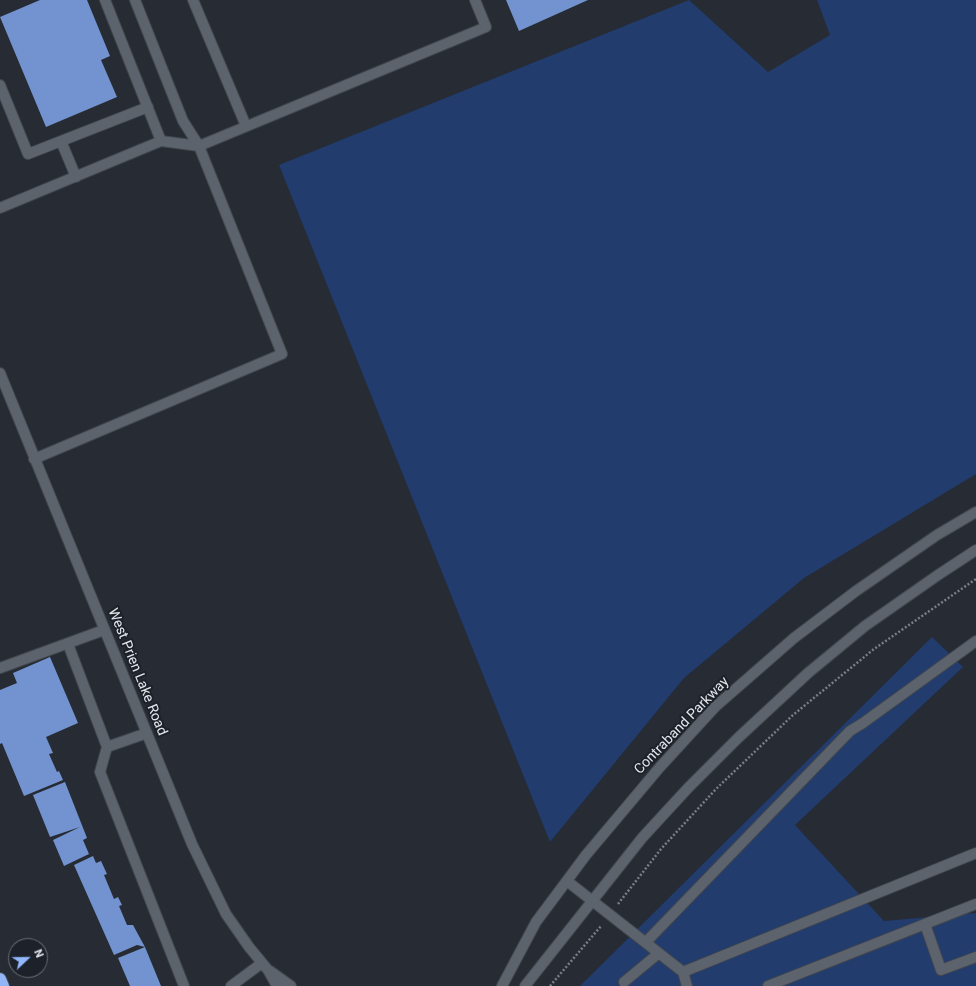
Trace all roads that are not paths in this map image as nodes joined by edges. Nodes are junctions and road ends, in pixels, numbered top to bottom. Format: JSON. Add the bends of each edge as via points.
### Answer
{"nodes":[{"id":1,"x":105,"y":0,"type":"edge"},
{"id":2,"x":135,"y":0,"type":"edge"},
{"id":3,"x":193,"y":0,"type":"edge"},
{"id":4,"x":475,"y":0,"type":"edge"},
{"id":5,"x":0,"y":85,"type":"edge"},
{"id":6,"x":148,"y":107,"type":"junction"},
{"id":7,"x":246,"y":126,"type":"junction"},
{"id":8,"x":61,"y":141,"type":"junction"},
{"id":9,"x":161,"y":141,"type":"junction"},
{"id":10,"x":199,"y":146,"type":"junction"},
{"id":11,"x":76,"y":177,"type":"junction"},
{"id":12,"x":0,"y":208,"type":"edge"},
{"id":13,"x":0,"y":373,"type":"edge"},
{"id":14,"x":34,"y":459,"type":"junction"},
{"id":15,"x":976,"y":512,"type":"edge"},
{"id":16,"x":976,"y":550,"type":"edge"},
{"id":17,"x":104,"y":630,"type":"junction"},
{"id":18,"x":976,"y":641,"type":"edge"},
{"id":19,"x":68,"y":644,"type":"junction"},
{"id":20,"x":0,"y":668,"type":"edge"},
{"id":21,"x":147,"y":733,"type":"junction"},
{"id":22,"x":107,"y":747,"type":"junction"},
{"id":23,"x":976,"y":853,"type":"edge"},
{"id":24,"x":567,"y":881,"type":"junction"},
{"id":25,"x":593,"y":901,"type":"junction"},
{"id":26,"x":976,"y":904,"type":"edge"},
{"id":27,"x":925,"y":924,"type":"junction"},
{"id":28,"x":646,"y":942,"type":"junction"},
{"id":29,"x":659,"y":953,"type":"junction"},
{"id":30,"x":976,"y":957,"type":"edge"},
{"id":31,"x":265,"y":967,"type":"junction"},
{"id":32,"x":684,"y":972,"type":"junction"},
{"id":33,"x":0,"y":979,"type":"edge"},
{"id":34,"x":624,"y":982,"type":"dead end"},
{"id":35,"x":3,"y":986,"type":"edge"},
{"id":36,"x":184,"y":986,"type":"edge"},
{"id":37,"x":231,"y":986,"type":"edge"},
{"id":38,"x":276,"y":986,"type":"edge"},
{"id":39,"x":291,"y":986,"type":"edge"},
{"id":40,"x":502,"y":986,"type":"edge"},
{"id":41,"x":525,"y":986,"type":"edge"},
{"id":42,"x":687,"y":986,"type":"edge"},
{"id":43,"x":768,"y":986,"type":"edge"}],
"edges":[{"from":1,"to":6,"type":"street"},
{"from":2,"to":10,"type":"street","via":[[183,121]]},
{"from":3,"to":7,"type":"street"},
{"from":4,"to":7,"type":"street","via":[[486,27]]},
{"from":5,"to":8,"type":"street","via":[[28,154]]},
{"from":6,"to":8,"type":"street"},
{"from":6,"to":9,"type":"street"},
{"from":7,"to":10,"type":"street"},
{"from":8,"to":11,"type":"street"},
{"from":9,"to":10,"type":"street"},
{"from":9,"to":11,"type":"street"},
{"from":10,"to":14,"type":"street","via":[[282,354]]},
{"from":11,"to":12,"type":"street"},
{"from":13,"to":14,"type":"street","name":"West Prien Lake Road"},
{"from":14,"to":17,"type":"street","name":"West Prien Lake Road"},
{"from":15,"to":24,"type":"street","name":"Contraband Parkway","via":[[856,591],[794,638],[716,707],[660,767]]},
{"from":16,"to":25,"type":"street","via":[[864,626],[790,689],[688,788],[642,838]]},
{"from":17,"to":19,"type":"street"},
{"from":17,"to":21,"type":"street","name":"West Prien Lake Road"},
{"from":18,"to":28,"type":"street","via":[[850,731]]},
{"from":19,"to":20,"type":"street"},
{"from":19,"to":22,"type":"street"},
{"from":21,"to":22,"type":"street"},
{"from":21,"to":31,"type":"street","name":"West Prien Lake Road","via":[[209,881],[226,914]]},
{"from":22,"to":36,"type":"street","via":[[100,772]]},
{"from":23,"to":32,"type":"street"},
{"from":24,"to":25,"type":"street"},
{"from":24,"to":40,"type":"street","name":"Contraband Parkway","via":[[536,922]]},
{"from":25,"to":28,"type":"street"},
{"from":25,"to":41,"type":"street"},
{"from":26,"to":27,"type":"street"},
{"from":27,"to":30,"type":"street","via":[[942,970]]},
{"from":27,"to":43,"type":"street"},
{"from":28,"to":29,"type":"street"},
{"from":29,"to":32,"type":"street"},
{"from":29,"to":34,"type":"street"},
{"from":31,"to":37,"type":"street"},
{"from":31,"to":38,"type":"street","name":"West Prien Lake Road"},
{"from":31,"to":39,"type":"street","name":"West Prien Lake Road"},
{"from":32,"to":42,"type":"street"},
{"from":33,"to":35,"type":"highway"}]}
